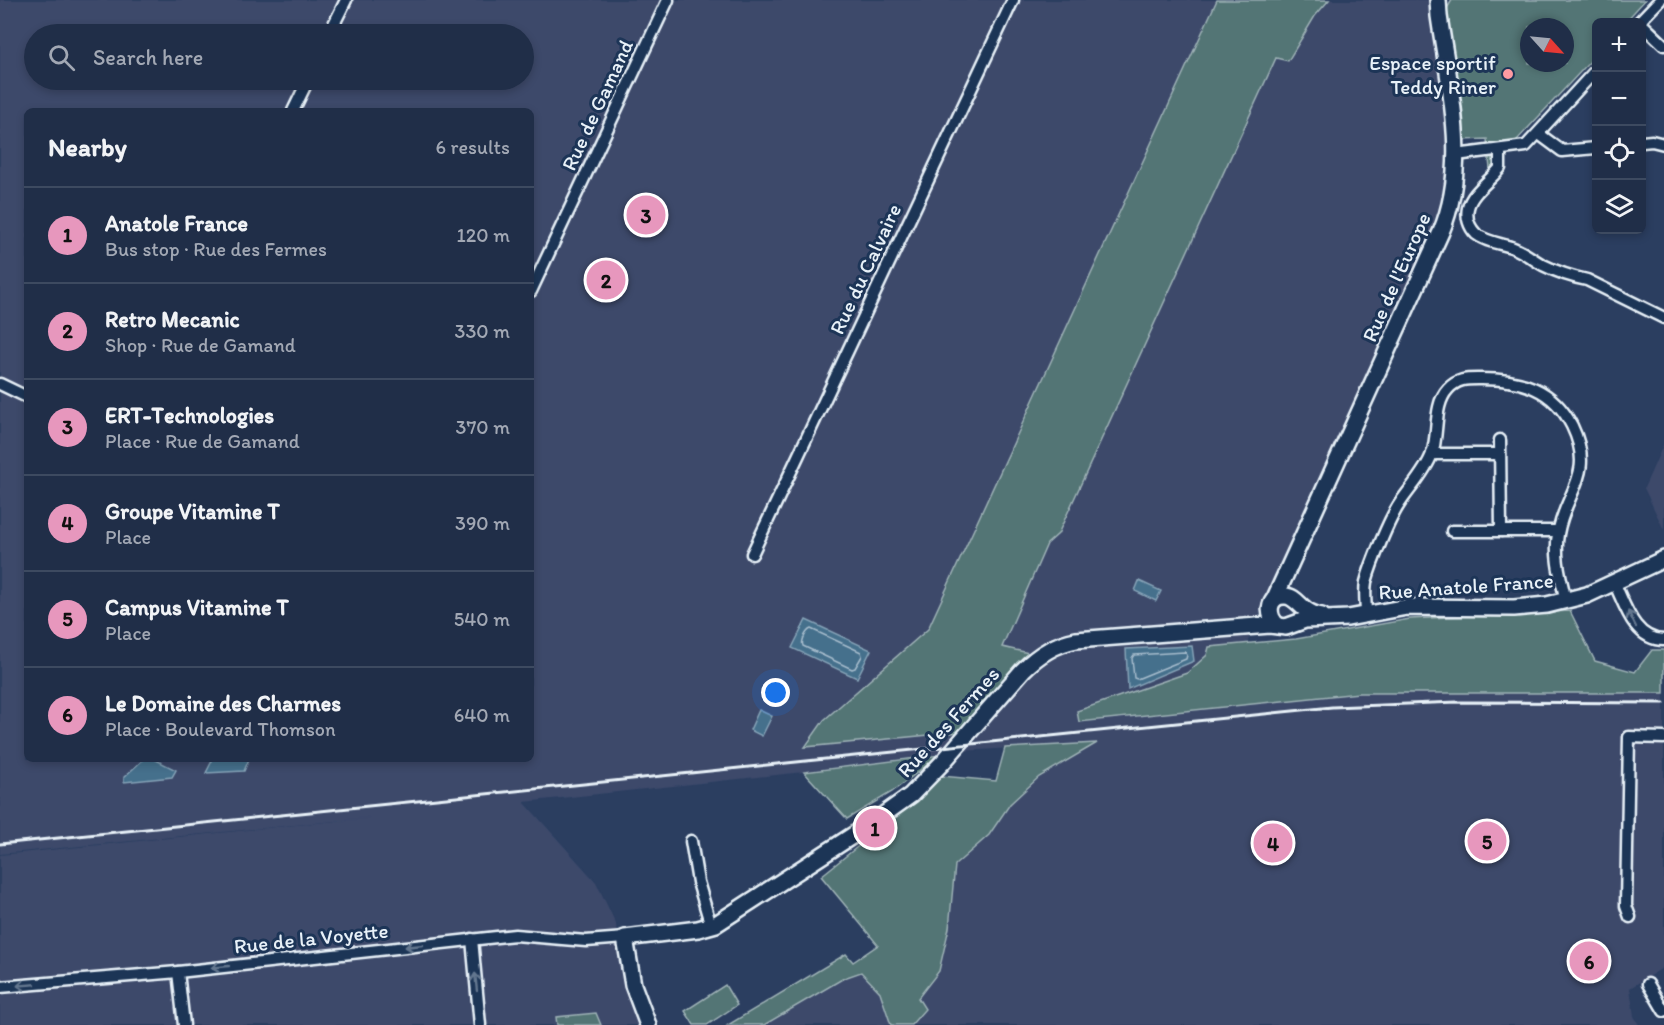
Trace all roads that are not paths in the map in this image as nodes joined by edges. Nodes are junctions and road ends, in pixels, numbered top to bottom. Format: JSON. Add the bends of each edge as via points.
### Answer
{"nodes":[{"id":1,"x":346,"y":0,"type":"edge"},
{"id":2,"x":668,"y":0,"type":"edge"},
{"id":3,"x":1013,"y":0,"type":"edge"},
{"id":4,"x":1438,"y":0,"type":"edge"},
{"id":5,"x":1660,"y":0,"type":"edge"},
{"id":6,"x":1644,"y":18,"type":"edge"},
{"id":7,"x":334,"y":24,"type":"edge"},
{"id":8,"x":1646,"y":28,"type":"edge"},
{"id":9,"x":1664,"y":45,"type":"edge"},
{"id":10,"x":1594,"y":72,"type":"edge"},
{"id":11,"x":303,"y":90,"type":"edge"},
{"id":12,"x":294,"y":108,"type":"edge"},
{"id":13,"x":1539,"y":134,"type":"junction"},
{"id":14,"x":1646,"y":142,"type":"edge"},
{"id":15,"x":1664,"y":144,"type":"edge"},
{"id":16,"x":1592,"y":148,"type":"edge"},
{"id":17,"x":1500,"y":151,"type":"junction"},
{"id":18,"x":1456,"y":155,"type":"junction"},
{"id":19,"x":534,"y":285,"type":"edge"},
{"id":20,"x":1664,"y":318,"type":"edge"},
{"id":21,"x":0,"y":384,"type":"edge"},
{"id":22,"x":24,"y":396,"type":"edge"},
{"id":23,"x":1500,"y":440,"type":"dead end"},
{"id":24,"x":1432,"y":454,"type":"junction"},
{"id":25,"x":1500,"y":454,"type":"junction"},
{"id":26,"x":1452,"y":531,"type":"dead end"},
{"id":27,"x":1501,"y":531,"type":"junction"},
{"id":28,"x":1558,"y":531,"type":"junction"},
{"id":29,"x":752,"y":554,"type":"dead end"},
{"id":30,"x":1295,"y":554,"type":"junction"},
{"id":31,"x":1664,"y":559,"type":"edge"},
{"id":32,"x":1614,"y":582,"type":"junction"},
{"id":33,"x":1566,"y":601,"type":"junction"},
{"id":34,"x":1297,"y":602,"type":"junction"},
{"id":35,"x":1272,"y":604,"type":"junction"},
{"id":36,"x":1366,"y":614,"type":"junction"},
{"id":37,"x":1334,"y":618,"type":"junction"},
{"id":38,"x":1286,"y":625,"type":"junction"},
{"id":39,"x":1243,"y":628,"type":"junction"},
{"id":40,"x":1664,"y":640,"type":"edge"},
{"id":41,"x":1664,"y":738,"type":"edge"},
{"id":42,"x":691,"y":841,"type":"dead end"},
{"id":43,"x":1630,"y":917,"type":"dead end"},
{"id":44,"x":711,"y":926,"type":"junction"},
{"id":45,"x":625,"y":938,"type":"junction"},
{"id":46,"x":472,"y":939,"type":"junction"},
{"id":47,"x":178,"y":972,"type":"junction"},
{"id":48,"x":1648,"y":984,"type":"dead end"},
{"id":49,"x":0,"y":987,"type":"edge"},
{"id":50,"x":1664,"y":1011,"type":"edge"},
{"id":51,"x":184,"y":1025,"type":"edge"},
{"id":52,"x":480,"y":1025,"type":"edge"},
{"id":53,"x":648,"y":1025,"type":"edge"}],
"edges":[{"from":1,"to":7,"type":"street"},
{"from":2,"to":19,"type":"street","name":"Rue de Gamand"},
{"from":3,"to":29,"type":"street","name":"Rue du Calvaire"},
{"from":4,"to":18,"type":"street","name":"Rue de l'Europe"},
{"from":5,"to":6,"type":"street"},
{"from":8,"to":9,"type":"street"},
{"from":10,"to":13,"type":"street"},
{"from":11,"to":12,"type":"street"},
{"from":13,"to":16,"type":"street","via":[[1562,151]]},
{"from":13,"to":17,"type":"street","via":[[1525,147]]},
{"from":14,"to":15,"type":"street"},
{"from":17,"to":18,"type":"street"},
{"from":17,"to":20,"type":"street","via":[[1500,168],[1470,203],[1468,219],[1473,230],[1480,237],[1534,257],[1576,279],[1587,280]]},
{"from":18,"to":30,"type":"street","name":"Rue de l'Europe","via":[[1453,194],[1443,226]]},
{"from":21,"to":22,"type":"street"},
{"from":23,"to":25,"type":"street"},
{"from":24,"to":25,"type":"street"},
{"from":24,"to":28,"type":"street","via":[[1440,403],[1454,383],[1464,379],[1504,379],[1538,389],[1567,416],[1580,451],[1577,485]]},
{"from":24,"to":36,"type":"street","via":[[1393,515],[1366,584]]},
{"from":25,"to":27,"type":"street"},
{"from":26,"to":27,"type":"street"},
{"from":27,"to":28,"type":"street"},
{"from":28,"to":33,"type":"street","via":[[1557,556]]},
{"from":30,"to":34,"type":"street","via":[[1289,583]]},
{"from":30,"to":35,"type":"street"},
{"from":31,"to":32,"type":"street","name":"Rue Anatole France"},
{"from":32,"to":33,"type":"street","name":"Rue Anatole France"},
{"from":40,"to":32,"type":"street","one_way":true,"via":[[1640,632]]},
{"from":33,"to":36,"type":"street","name":"Rue Anatole France","via":[[1519,608],[1407,607]]},
{"from":34,"to":35,"type":"street","via":[[1283,596]]},
{"from":34,"to":37,"type":"street","name":"Rue Anatole France","via":[[1311,613]]},
{"from":34,"to":38,"type":"street","via":[[1300,613]]},
{"from":35,"to":38,"type":"street","via":[[1270,617]]},
{"from":35,"to":39,"type":"street","via":[[1262,618]]},
{"from":36,"to":37,"type":"street","name":"Rue Anatole France"},
{"from":37,"to":38,"type":"street","name":"Rue Anatole France"},
{"from":38,"to":39,"type":"street","name":"Rue des Fermes"},
{"from":39,"to":44,"type":"street","name":"Rue des Fermes","via":[[1076,640],[1050,648],[1023,670],[911,795]]},
{"from":41,"to":43,"type":"street","via":[[1629,737],[1626,906]]},
{"from":42,"to":44,"type":"street"},
{"from":44,"to":45,"type":"street","name":"Rue des Fermes"},
{"from":45,"to":46,"type":"street","name":"Rue de la Voyette","via":[[586,941],[523,934]]},
{"from":45,"to":53,"type":"street","via":[[633,985]]},
{"from":46,"to":47,"type":"street","name":"Rue de la Voyette","one_way":true},
{"from":52,"to":46,"type":"street","one_way":true},
{"from":47,"to":49,"type":"street","name":"Rue de la Voyette","one_way":true},
{"from":47,"to":51,"type":"street"},
{"from":48,"to":50,"type":"street"}]}
